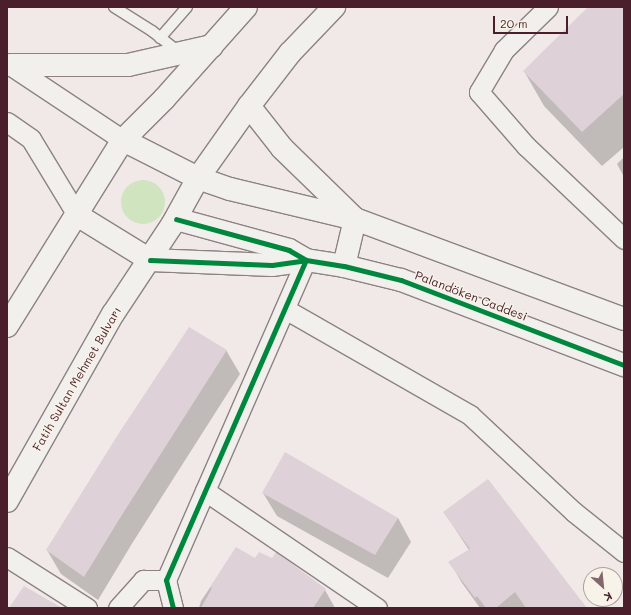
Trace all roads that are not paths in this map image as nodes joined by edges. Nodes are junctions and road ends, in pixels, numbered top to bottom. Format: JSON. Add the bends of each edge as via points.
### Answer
{"nodes":[{"id":1,"x":114,"y":7,"type":"edge"},
{"id":2,"x":187,"y":7,"type":"edge"},
{"id":3,"x":246,"y":7,"type":"edge"},
{"id":4,"x":334,"y":7,"type":"edge"},
{"id":5,"x":548,"y":7,"type":"edge"},
{"id":6,"x":160,"y":38,"type":"junction"},
{"id":7,"x":212,"y":46,"type":"junction"},
{"id":8,"x":180,"y":53,"type":"junction"},
{"id":9,"x":9,"y":65,"type":"edge"},
{"id":10,"x":249,"y":106,"type":"junction"},
{"id":11,"x":7,"y":122,"type":"edge"},
{"id":12,"x":123,"y":140,"type":"junction"},
{"id":13,"x":198,"y":178,"type":"junction"},
{"id":14,"x":77,"y":216,"type":"junction"},
{"id":15,"x":176,"y":219,"type":"junction"},
{"id":16,"x":354,"y":219,"type":"junction"},
{"id":17,"x":624,"y":239,"type":"edge"},
{"id":18,"x":150,"y":260,"type":"junction"},
{"id":19,"x":306,"y":260,"type":"junction"},
{"id":20,"x":344,"y":266,"type":"junction"},
{"id":21,"x":285,"y":309,"type":"junction"},
{"id":22,"x":624,"y":319,"type":"edge"},
{"id":23,"x":7,"y":326,"type":"edge"},
{"id":24,"x":624,"y":365,"type":"edge"},
{"id":25,"x":205,"y":491,"type":"junction"},
{"id":26,"x":7,"y":501,"type":"edge"},
{"id":27,"x":624,"y":552,"type":"edge"},
{"id":28,"x":7,"y":557,"type":"edge"},
{"id":29,"x":166,"y":580,"type":"junction"},
{"id":30,"x":87,"y":608,"type":"edge"},
{"id":31,"x":118,"y":608,"type":"edge"},
{"id":32,"x":173,"y":608,"type":"edge"},
{"id":33,"x":377,"y":608,"type":"edge"}],
"edges":[{"from":1,"to":6,"type":"lane"},
{"from":2,"to":6,"type":"lane"},
{"from":3,"to":7,"type":"main road"},
{"from":4,"to":10,"type":"main road","via":[[290,53]]},
{"from":5,"to":17,"type":"street","via":[[504,50],[479,92],[526,146]]},
{"from":6,"to":8,"type":"lane"},
{"from":7,"to":8,"type":"main road"},
{"from":7,"to":12,"type":"main road"},
{"from":8,"to":9,"type":"main road","via":[[128,65]]},
{"from":9,"to":12,"type":"street"},
{"from":10,"to":13,"type":"main road"},
{"from":10,"to":16,"type":"main road","via":[[282,148]]},
{"from":11,"to":14,"type":"street","via":[[31,139]]},
{"from":12,"to":13,"type":"main road"},
{"from":12,"to":14,"type":"main road"},
{"from":13,"to":15,"type":"main road","name":"Fatih Sultan Mehmet Bulvarı"},
{"from":13,"to":16,"type":"main road","via":[[230,189]]},
{"from":14,"to":18,"type":"main road"},
{"from":14,"to":23,"type":"main road"},
{"from":15,"to":18,"type":"main road","name":"Fatih Sultan Mehmet Bulvarı"},
{"from":15,"to":19,"type":"main road","name":"Palandöken Caddesi","via":[[289,250]]},
{"from":16,"to":20,"type":"main road"},
{"from":16,"to":22,"type":"main road"},
{"from":18,"to":19,"type":"main road","name":"Palandöken Caddesi","via":[[272,265]]},
{"from":18,"to":26,"type":"main road","name":"Fatih Sultan Mehmet Bulvarı","via":[[113,314]]},
{"from":19,"to":20,"type":"main road","name":"Palandöken Caddesi"},
{"from":19,"to":21,"type":"street"},
{"from":20,"to":24,"type":"main road","name":"Palandöken Caddesi","via":[[401,280]]},
{"from":21,"to":25,"type":"street"},
{"from":21,"to":27,"type":"street","via":[[470,415],[574,512]]},
{"from":25,"to":29,"type":"street"},
{"from":25,"to":33,"type":"street"},
{"from":28,"to":30,"type":"street"},
{"from":29,"to":31,"type":"street","via":[[143,580]]},
{"from":29,"to":32,"type":"street"}]}
